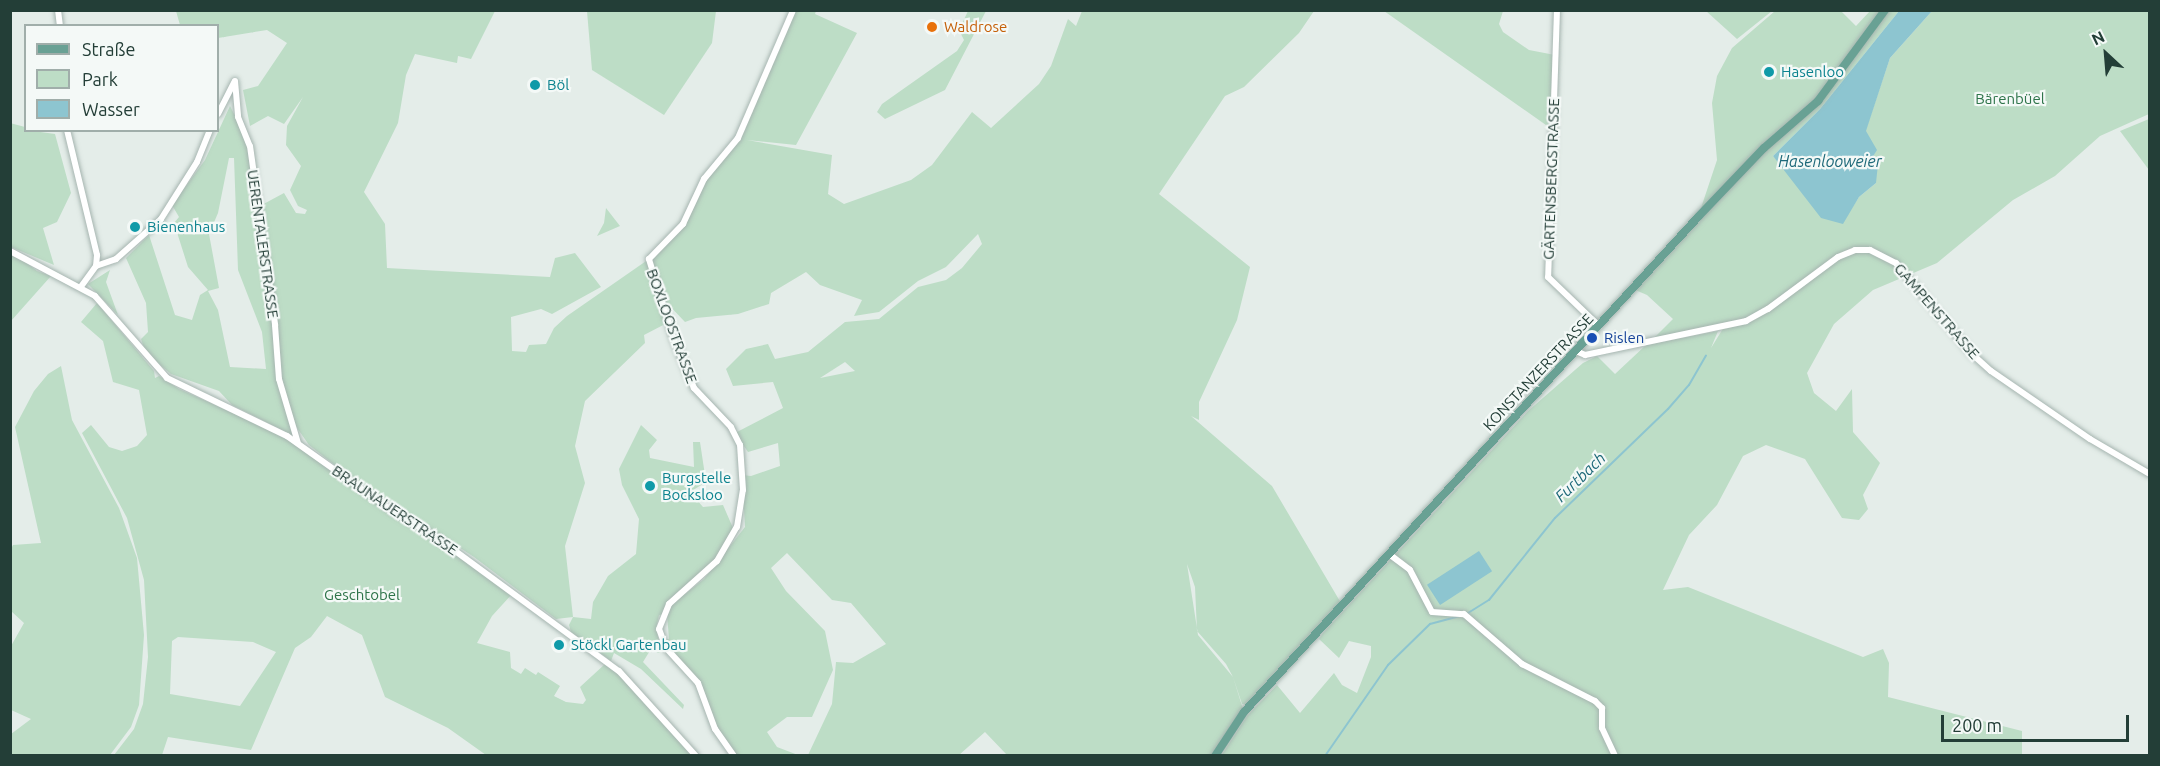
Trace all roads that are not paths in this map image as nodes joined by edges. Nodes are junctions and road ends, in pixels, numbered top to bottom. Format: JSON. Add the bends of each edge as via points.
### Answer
{"nodes":[{"id":1,"x":793,"y":10,"type":"edge"},
{"id":2,"x":1557,"y":10,"type":"edge"},
{"id":3,"x":1886,"y":10,"type":"edge"},
{"id":4,"x":219,"y":112,"type":"edge"},
{"id":5,"x":67,"y":132,"type":"edge"},
{"id":6,"x":209,"y":132,"type":"edge"},
{"id":7,"x":10,"y":251,"type":"edge"},
{"id":8,"x":96,"y":266,"type":"junction"},
{"id":9,"x":81,"y":287,"type":"junction"},
{"id":10,"x":1599,"y":326,"type":"junction"},
{"id":11,"x":1576,"y":351,"type":"junction"},
{"id":12,"x":298,"y":442,"type":"junction"},
{"id":13,"x":2150,"y":474,"type":"edge"},
{"id":14,"x":1389,"y":554,"type":"junction"},
{"id":15,"x":696,"y":756,"type":"edge"},
{"id":16,"x":734,"y":756,"type":"edge"},
{"id":17,"x":1215,"y":756,"type":"edge"},
{"id":18,"x":1615,"y":756,"type":"edge"}],
"edges":[{"from":1,"to":16,"type":"street","name":"BOXLOOSTRASSE","via":[[738,138],[704,179],[683,224],[649,259],[674,340],[694,388],[731,427],[740,445],[743,490],[737,527],[717,561],[669,604],[659,629],[666,648],[698,683],[715,729]]},
{"from":2,"to":10,"type":"street","name":"GÄRTENSBERGSTRASSE","via":[[1548,277]]},
{"from":3,"to":10,"type":"main road","name":"KONSTANZERSTRASSE","via":[[1818,101],[1749,163]]},
{"from":4,"to":12,"type":"street","name":"UERENTALERSTRASSE","via":[[235,81],[238,117],[250,146],[279,379]]},
{"from":5,"to":8,"type":"street","via":[[96,250]]},
{"from":6,"to":8,"type":"street","via":[[197,162],[161,219],[116,259]]},
{"from":7,"to":9,"type":"street","name":"BRAUNAUERSTRASSE"},
{"from":8,"to":9,"type":"street"},
{"from":9,"to":12,"type":"street","name":"BRAUNAUERSTRASSE","via":[[104,304],[150,363],[167,378]]},
{"from":10,"to":11,"type":"main road","name":"KONSTANZERSTRASSE"},
{"from":11,"to":13,"type":"street","name":"GAMPENSTRASSE","via":[[1585,355],[1746,321],[1838,256],[1870,250],[1896,263],[1972,354],[1991,371],[2090,440]]},
{"from":11,"to":14,"type":"main road","name":"KONSTANZERSTRASSE"},
{"from":12,"to":15,"type":"street","name":"BRAUNAUERSTRASSE","via":[[619,671]]},
{"from":14,"to":17,"type":"main road","name":"KONSTANZERSTRASSE","via":[[1244,712]]},
{"from":14,"to":18,"type":"street","via":[[1408,568],[1430,611],[1464,614],[1522,664],[1595,701],[1602,708],[1602,728]]}]}
